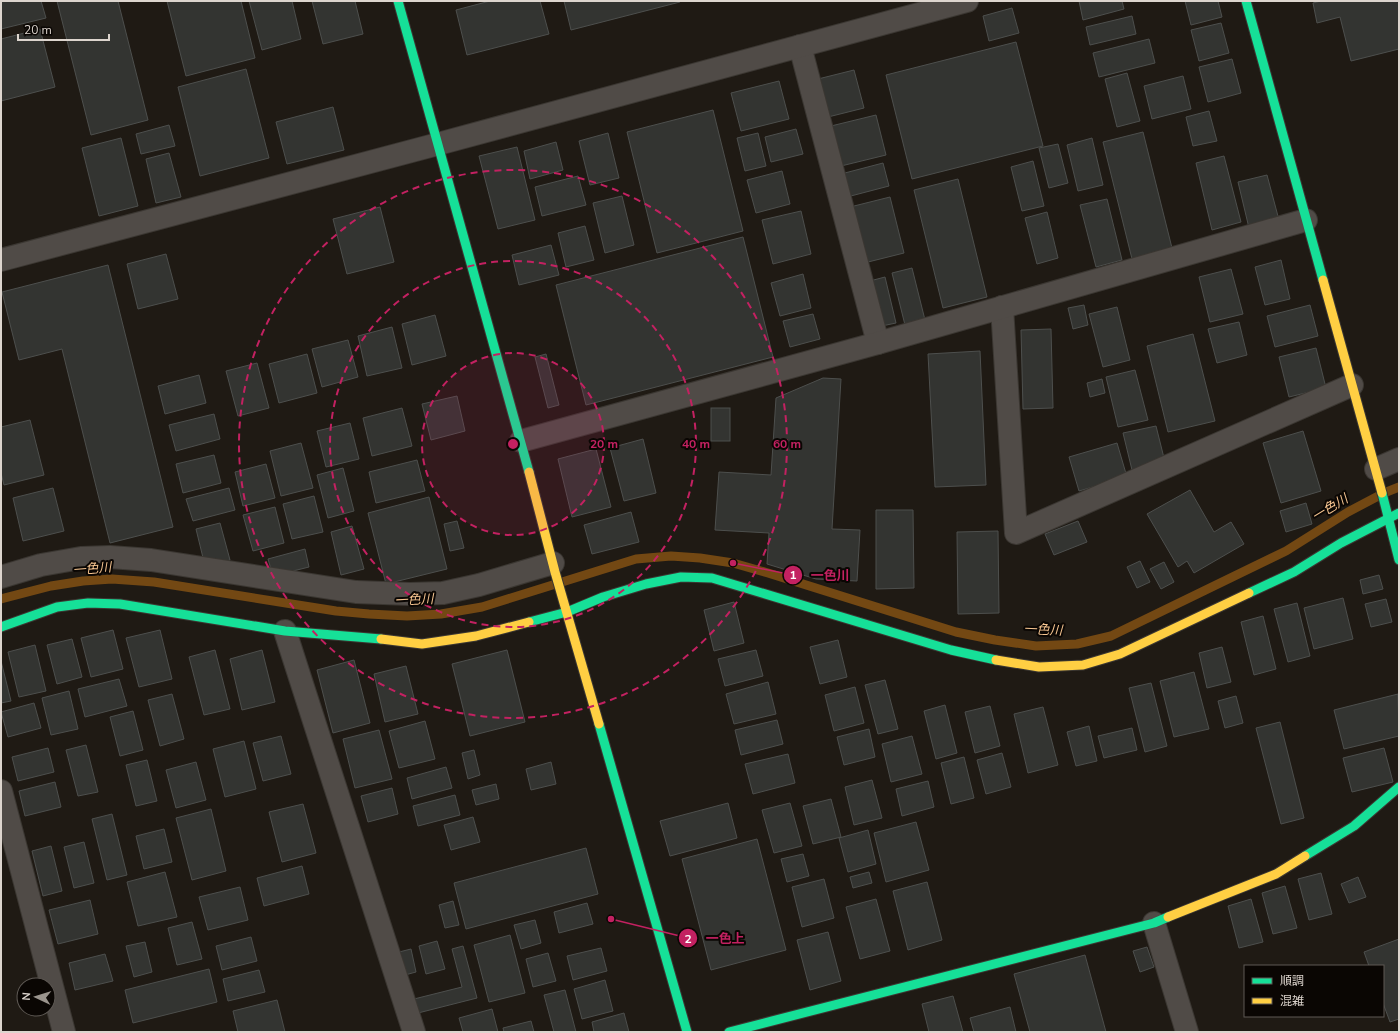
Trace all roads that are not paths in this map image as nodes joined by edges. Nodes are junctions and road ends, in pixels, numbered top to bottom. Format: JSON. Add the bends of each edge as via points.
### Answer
{"nodes":[{"id":1,"x":398,"y":1,"type":"edge"},
{"id":2,"x":967,"y":1,"type":"edge"},
{"id":3,"x":1246,"y":1,"type":"edge"},
{"id":4,"x":800,"y":46,"type":"junction"},
{"id":5,"x":438,"y":144,"type":"junction"},
{"id":6,"x":1306,"y":220,"type":"junction"},
{"id":7,"x":1,"y":260,"type":"edge"},
{"id":8,"x":1002,"y":307,"type":"junction"},
{"id":9,"x":878,"y":343,"type":"junction"},
{"id":10,"x":1352,"y":385,"type":"junction"},
{"id":11,"x":521,"y":441,"type":"junction"},
{"id":12,"x":1399,"y":459,"type":"edge"},
{"id":13,"x":1378,"y":476,"type":"junction"},
{"id":14,"x":1399,"y":513,"type":"edge"},
{"id":15,"x":1387,"y":514,"type":"junction"},
{"id":16,"x":1399,"y":560,"type":"edge"},
{"id":17,"x":554,"y":567,"type":"junction"},
{"id":18,"x":1,"y":577,"type":"edge"},
{"id":19,"x":567,"y":612,"type":"junction"},
{"id":20,"x":1,"y":627,"type":"edge"},
{"id":21,"x":285,"y":631,"type":"junction"},
{"id":22,"x":1399,"y":787,"type":"edge"},
{"id":23,"x":1,"y":791,"type":"edge"},
{"id":24,"x":1154,"y":923,"type":"junction"},
{"id":25,"x":64,"y":1032,"type":"edge"},
{"id":26,"x":414,"y":1032,"type":"edge"},
{"id":27,"x":687,"y":1032,"type":"edge"},
{"id":28,"x":729,"y":1032,"type":"edge"},
{"id":29,"x":1187,"y":1032,"type":"edge"}],
"edges":[{"from":1,"to":5,"type":"street"},
{"from":2,"to":4,"type":"street"},
{"from":3,"to":6,"type":"street"},
{"from":4,"to":5,"type":"street"},
{"from":4,"to":9,"type":"street"},
{"from":5,"to":7,"type":"street"},
{"from":5,"to":11,"type":"street"},
{"from":6,"to":8,"type":"street"},
{"from":6,"to":10,"type":"street"},
{"from":8,"to":9,"type":"street"},
{"from":8,"to":10,"type":"street","via":[[1016,533]]},
{"from":9,"to":11,"type":"street"},
{"from":10,"to":13,"type":"street"},
{"from":11,"to":17,"type":"street"},
{"from":12,"to":13,"type":"street"},
{"from":13,"to":15,"type":"street"},
{"from":14,"to":15,"type":"street"},
{"from":15,"to":16,"type":"street"},
{"from":15,"to":19,"type":"street","via":[[1294,572],[1120,654],[1083,665],[1039,667],[951,650],[712,578],[682,577],[664,580],[603,597]]},
{"from":17,"to":18,"type":"street","via":[[443,593],[410,594],[356,592],[151,560],[110,557],[81,558],[41,565]]},
{"from":17,"to":19,"type":"street"},
{"from":19,"to":21,"type":"street","via":[[476,636],[422,644],[370,637]]},
{"from":19,"to":27,"type":"street"},
{"from":20,"to":21,"type":"street","via":[[57,607],[88,603],[120,604]]},
{"from":21,"to":26,"type":"street"},
{"from":22,"to":24,"type":"street","via":[[1354,826],[1276,874]]},
{"from":23,"to":25,"type":"street"},
{"from":24,"to":28,"type":"street"},
{"from":24,"to":29,"type":"street"}]}
